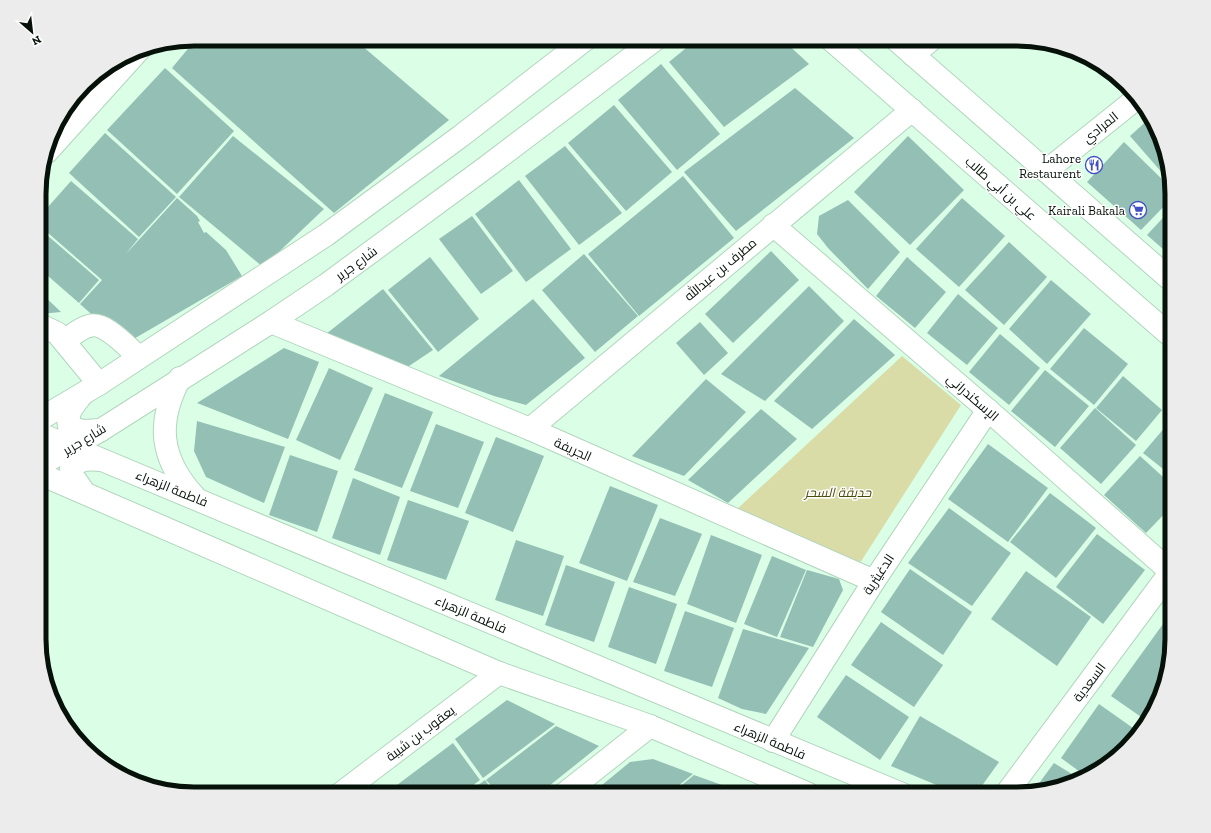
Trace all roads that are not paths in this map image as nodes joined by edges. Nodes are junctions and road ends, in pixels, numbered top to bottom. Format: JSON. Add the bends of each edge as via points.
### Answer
{"nodes":[{"id":1,"x":577,"y":46,"type":"edge"},
{"id":2,"x":647,"y":46,"type":"edge"},
{"id":3,"x":838,"y":46,"type":"edge"},
{"id":4,"x":903,"y":46,"type":"edge"},
{"id":5,"x":924,"y":46,"type":"edge"},
{"id":6,"x":913,"y":55,"type":"junction"},
{"id":7,"x":129,"y":61,"type":"edge"},
{"id":8,"x":1132,"y":102,"type":"edge"},
{"id":9,"x":912,"y":110,"type":"junction"},
{"id":10,"x":55,"y":143,"type":"edge"},
{"id":11,"x":1046,"y":170,"type":"junction"},
{"id":12,"x":773,"y":225,"type":"junction"},
{"id":13,"x":1165,"y":275,"type":"edge"},
{"id":14,"x":271,"y":322,"type":"junction"},
{"id":15,"x":46,"y":328,"type":"edge"},
{"id":16,"x":1165,"y":331,"type":"edge"},
{"id":17,"x":64,"y":341,"type":"junction"},
{"id":18,"x":139,"y":357,"type":"junction"},
{"id":19,"x":180,"y":378,"type":"junction"},
{"id":20,"x":91,"y":389,"type":"junction"},
{"id":21,"x":988,"y":410,"type":"junction"},
{"id":22,"x":46,"y":415,"type":"edge"},
{"id":23,"x":530,"y":429,"type":"junction"},
{"id":24,"x":101,"y":430,"type":"junction"},
{"id":25,"x":46,"y":436,"type":"edge"},
{"id":26,"x":72,"y":447,"type":"junction"},
{"id":27,"x":102,"y":460,"type":"junction"},
{"id":28,"x":46,"y":462,"type":"edge"},
{"id":29,"x":46,"y":476,"type":"edge"},
{"id":30,"x":84,"y":492,"type":"junction"},
{"id":31,"x":196,"y":498,"type":"junction"},
{"id":32,"x":1165,"y":566,"type":"edge"},
{"id":33,"x":1165,"y":579,"type":"edge"},
{"id":34,"x":874,"y":580,"type":"junction"},
{"id":35,"x":499,"y":673,"type":"junction"},
{"id":36,"x":650,"y":726,"type":"junction"},
{"id":37,"x":773,"y":741,"type":"junction"},
{"id":38,"x":355,"y":787,"type":"edge"},
{"id":39,"x":573,"y":787,"type":"edge"},
{"id":40,"x":773,"y":787,"type":"edge"},
{"id":41,"x":885,"y":787,"type":"edge"},
{"id":42,"x":1011,"y":787,"type":"edge"}],
"edges":[{"from":1,"to":18,"type":"main road","via":[[461,136],[326,235]]},
{"from":2,"to":14,"type":"main road","name":"شارع جرير","via":[[444,199]]},
{"from":3,"to":9,"type":"main road","name":"علي بن أبي طالب"},
{"from":4,"to":6,"type":"main road"},
{"from":5,"to":6,"type":"main road"},
{"from":6,"to":11,"type":"main road"},
{"from":7,"to":10,"type":"main road"},
{"from":8,"to":11,"type":"main road","name":"المرادي"},
{"from":9,"to":12,"type":"main road","name":"مطرف بن عبدالله"},
{"from":9,"to":16,"type":"main road","name":"علي بن أبي طالب"},
{"from":11,"to":13,"type":"main road"},
{"from":12,"to":21,"type":"main road","name":"الإسكندراني"},
{"from":12,"to":23,"type":"main road","name":"مطرف بن عبدالله"},
{"from":14,"to":19,"type":"main road","name":"شارع جرير"},
{"from":14,"to":23,"type":"main road","name":"الجريفة"},
{"from":15,"to":17,"type":"main road","via":[[57,333]]},
{"from":17,"to":18,"type":"main road","via":[[85,327],[96,325],[106,329]]},
{"from":17,"to":20,"type":"main road"},
{"from":18,"to":20,"type":"main road"},
{"from":19,"to":24,"type":"main road","name":"شارع جرير"},
{"from":19,"to":31,"type":"main road","via":[[171,395],[166,413],[166,450],[183,484]]},
{"from":20,"to":22,"type":"main road"},
{"from":20,"to":24,"type":"main road","via":[[71,408],[68,417],[69,427]]},
{"from":21,"to":32,"type":"main road","name":"الإسكندراني"},
{"from":21,"to":34,"type":"main road","name":"الدغيثرية"},
{"from":23,"to":34,"type":"main road","name":"الجريفة"},
{"from":24,"to":26,"type":"main road","name":"شارع جرير"},
{"from":25,"to":26,"type":"main road","name":"فاطمة الزهراء"},
{"from":26,"to":27,"type":"main road","name":"فاطمة الزهراء"},
{"from":26,"to":28,"type":"main road","name":"شارع جرير"},
{"from":27,"to":30,"type":"main road","via":[[86,459],[71,469],[72,475]]},
{"from":27,"to":31,"type":"main road","name":"فاطمة الزهراء"},
{"from":29,"to":30,"type":"main road"},
{"from":30,"to":35,"type":"main road"},
{"from":31,"to":37,"type":"main road","name":"فاطمة الزهراء"},
{"from":33,"to":42,"type":"main road","name":"السعدية"},
{"from":34,"to":37,"type":"main road","name":"الدغيثرية"},
{"from":35,"to":36,"type":"main road"},
{"from":35,"to":38,"type":"main road","name":"يعقوب بن شيبة"},
{"from":36,"to":39,"type":"main road"},
{"from":36,"to":40,"type":"main road"},
{"from":37,"to":41,"type":"main road","name":"فاطمة الزهراء"}]}
